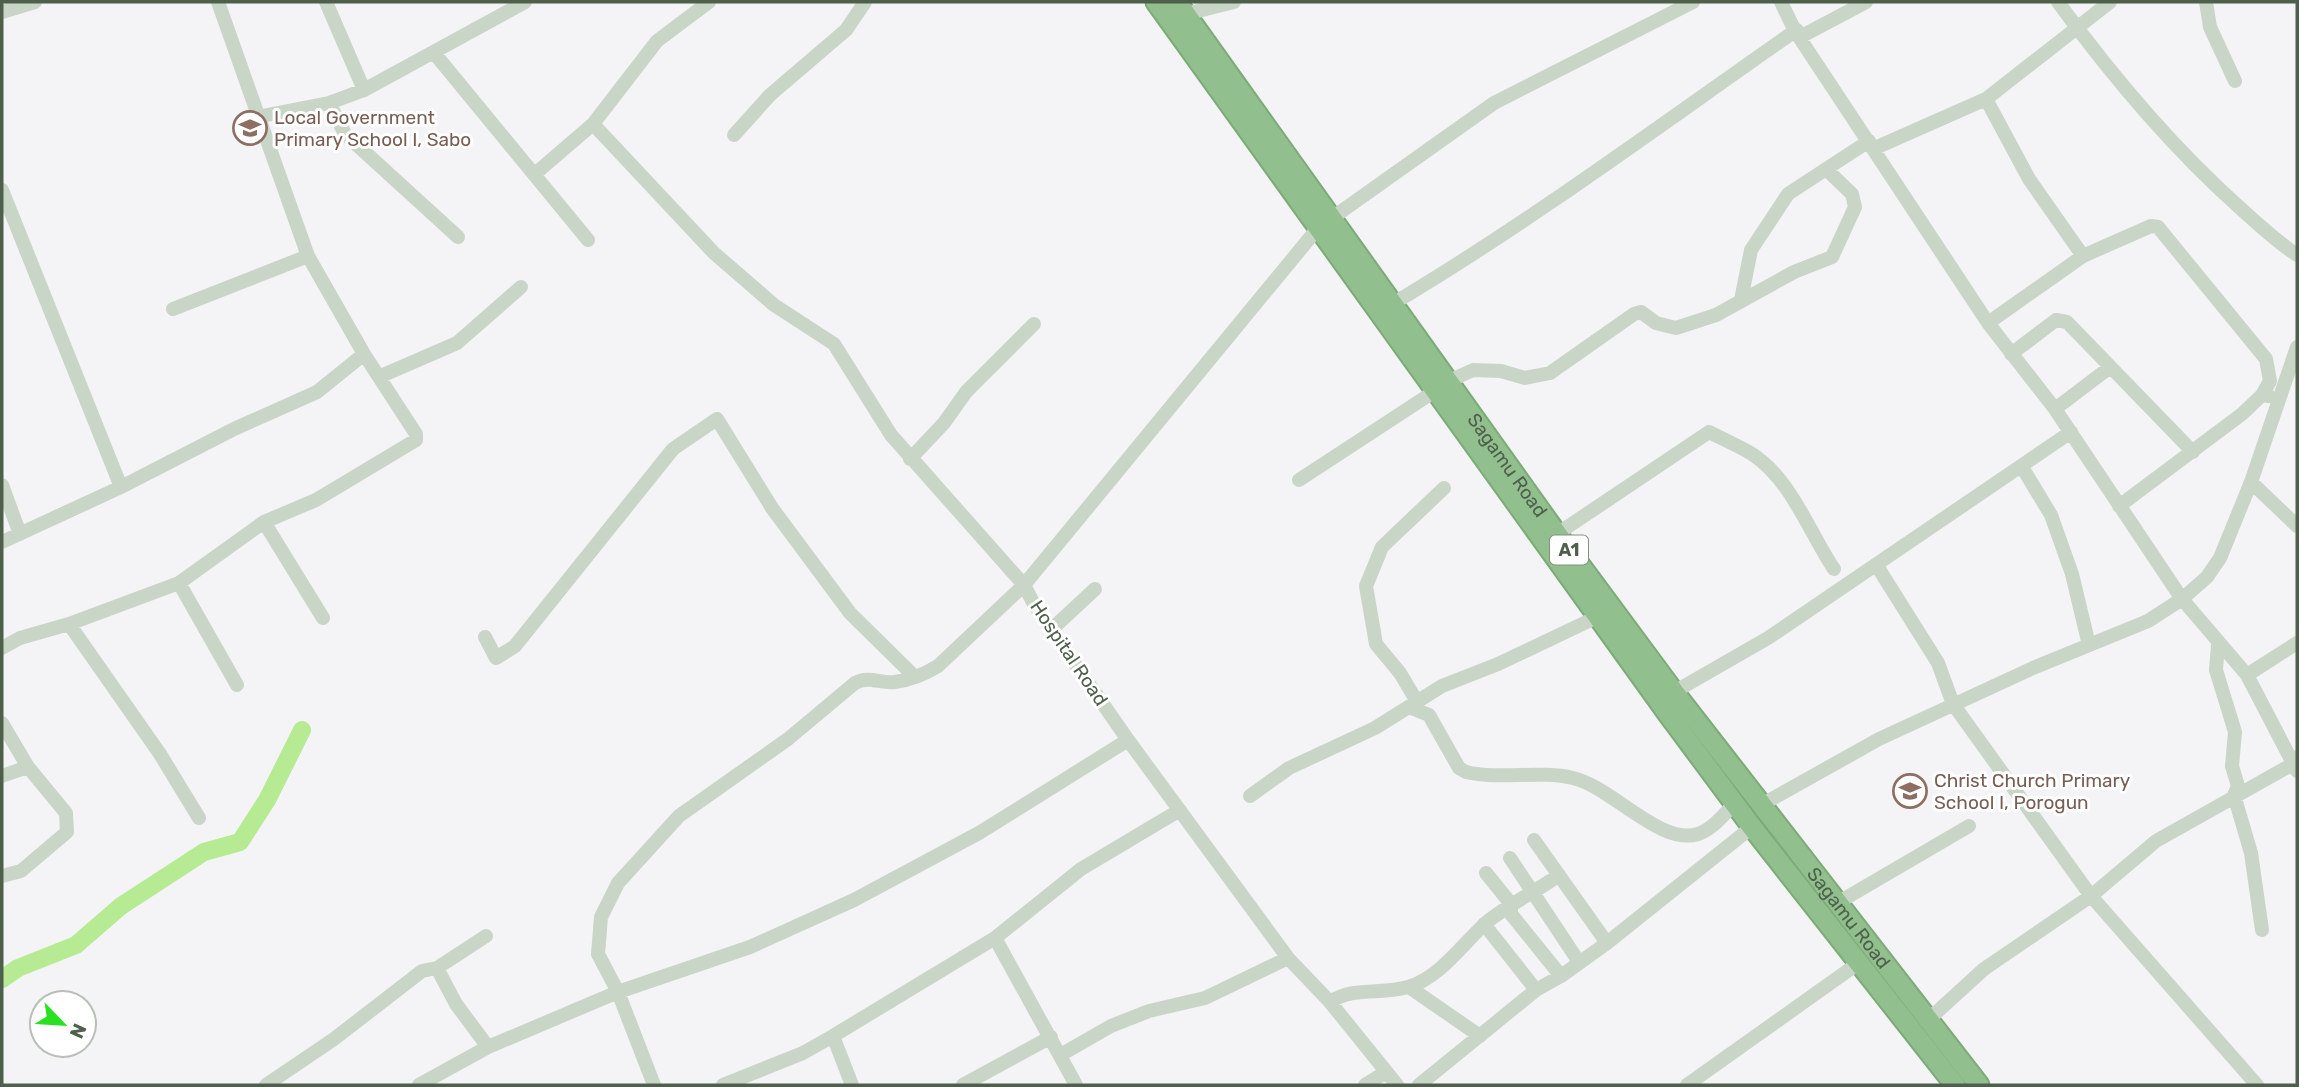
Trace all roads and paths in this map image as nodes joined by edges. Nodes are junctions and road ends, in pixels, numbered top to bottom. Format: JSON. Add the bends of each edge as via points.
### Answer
{"nodes":[{"id":1,"x":34,"y":2,"type":"edge"},
{"id":2,"x":218,"y":2,"type":"edge"},
{"id":3,"x":326,"y":2,"type":"edge"},
{"id":4,"x":525,"y":2,"type":"edge"},
{"id":5,"x":709,"y":2,"type":"edge"},
{"id":6,"x":865,"y":2,"type":"edge"},
{"id":7,"x":1156,"y":2,"type":"edge"},
{"id":8,"x":1234,"y":2,"type":"edge"},
{"id":9,"x":1693,"y":2,"type":"edge"},
{"id":10,"x":1782,"y":2,"type":"edge"},
{"id":11,"x":1866,"y":2,"type":"edge"},
{"id":12,"x":2058,"y":2,"type":"edge"},
{"id":13,"x":2110,"y":2,"type":"edge"},
{"id":14,"x":2206,"y":2,"type":"edge"},
{"id":15,"x":1181,"y":8,"type":"edge"},
{"id":16,"x":2,"y":12,"type":"edge"},
{"id":17,"x":2077,"y":29,"type":"junction"},
{"id":18,"x":1798,"y":34,"type":"junction"},
{"id":19,"x":435,"y":54,"type":"junction"},
{"id":20,"x":2235,"y":81,"type":"dead end"},
{"id":21,"x":364,"y":90,"type":"junction"},
{"id":22,"x":1986,"y":99,"type":"junction"},
{"id":23,"x":329,"y":103,"type":"junction"},
{"id":24,"x":257,"y":117,"type":"junction"},
{"id":25,"x":593,"y":124,"type":"junction"},
{"id":26,"x":734,"y":135,"type":"dead end"},
{"id":27,"x":1872,"y":145,"type":"junction"},
{"id":28,"x":1826,"y":169,"type":"junction"},
{"id":29,"x":536,"y":173,"type":"junction"},
{"id":30,"x":2,"y":190,"type":"edge"},
{"id":31,"x":1325,"y":223,"type":"junction"},
{"id":32,"x":458,"y":237,"type":"dead end"},
{"id":33,"x":588,"y":240,"type":"dead end"},
{"id":34,"x":2297,"y":255,"type":"edge"},
{"id":35,"x":308,"y":256,"type":"junction"},
{"id":36,"x":2083,"y":256,"type":"junction"},
{"id":37,"x":522,"y":286,"type":"dead end"},
{"id":38,"x":1741,"y":299,"type":"junction"},
{"id":39,"x":1394,"y":303,"type":"junction"},
{"id":40,"x":173,"y":309,"type":"dead end"},
{"id":41,"x":1987,"y":323,"type":"junction"},
{"id":42,"x":1034,"y":324,"type":"dead end"},
{"id":43,"x":2297,"y":347,"type":"edge"},
{"id":44,"x":364,"y":354,"type":"junction"},
{"id":45,"x":2011,"y":354,"type":"junction"},
{"id":46,"x":2109,"y":368,"type":"junction"},
{"id":47,"x":381,"y":376,"type":"junction"},
{"id":48,"x":1442,"y":386,"type":"junction"},
{"id":49,"x":2262,"y":395,"type":"junction"},
{"id":50,"x":2278,"y":397,"type":"junction"},
{"id":51,"x":2055,"y":409,"type":"junction"},
{"id":52,"x":2071,"y":432,"type":"junction"},
{"id":53,"x":2193,"y":452,"type":"junction"},
{"id":54,"x":910,"y":459,"type":"junction"},
{"id":55,"x":2022,"y":467,"type":"junction"},
{"id":56,"x":1299,"y":480,"type":"dead end"},
{"id":57,"x":2251,"y":482,"type":"junction"},
{"id":58,"x":2,"y":485,"type":"edge"},
{"id":59,"x":121,"y":487,"type":"junction"},
{"id":60,"x":1444,"y":488,"type":"dead end"},
{"id":61,"x":2119,"y":506,"type":"junction"},
{"id":62,"x":264,"y":522,"type":"junction"},
{"id":63,"x":2297,"y":526,"type":"edge"},
{"id":64,"x":20,"y":534,"type":"junction"},
{"id":65,"x":1557,"y":534,"type":"junction"},
{"id":66,"x":2,"y":542,"type":"edge"},
{"id":67,"x":1877,"y":566,"type":"junction"},
{"id":68,"x":1834,"y":569,"type":"dead end"},
{"id":69,"x":178,"y":583,"type":"junction"},
{"id":70,"x":1024,"y":585,"type":"junction"},
{"id":71,"x":1095,"y":589,"type":"dead end"},
{"id":72,"x":2182,"y":599,"type":"junction"},
{"id":73,"x":1597,"y":617,"type":"junction"},
{"id":74,"x":323,"y":618,"type":"dead end"},
{"id":75,"x":69,"y":624,"type":"junction"},
{"id":76,"x":1052,"y":629,"type":"junction"},
{"id":77,"x":485,"y":637,"type":"dead end"},
{"id":78,"x":2297,"y":643,"type":"edge"},
{"id":79,"x":2090,"y":645,"type":"junction"},
{"id":80,"x":2218,"y":645,"type":"junction"},
{"id":81,"x":2,"y":648,"type":"edge"},
{"id":82,"x":2247,"y":675,"type":"junction"},
{"id":83,"x":914,"y":676,"type":"junction"},
{"id":84,"x":237,"y":685,"type":"dead end"},
{"id":85,"x":1442,"y":686,"type":"junction"},
{"id":86,"x":1674,"y":692,"type":"junction"},
{"id":87,"x":1412,"y":703,"type":"junction"},
{"id":88,"x":1953,"y":704,"type":"junction"},
{"id":89,"x":1429,"y":715,"type":"junction"},
{"id":90,"x":2,"y":723,"type":"edge"},
{"id":91,"x":1128,"y":740,"type":"junction"},
{"id":92,"x":1718,"y":747,"type":"junction"},
{"id":93,"x":1703,"y":761,"type":"junction"},
{"id":94,"x":2296,"y":764,"type":"edge"},
{"id":95,"x":28,"y":768,"type":"junction"},
{"id":96,"x":2,"y":776,"type":"edge"},
{"id":97,"x":2234,"y":795,"type":"junction"},
{"id":98,"x":1250,"y":796,"type":"dead end"},
{"id":99,"x":1735,"y":803,"type":"junction"},
{"id":100,"x":1763,"y":804,"type":"junction"},
{"id":101,"x":1180,"y":810,"type":"junction"},
{"id":102,"x":199,"y":818,"type":"dead end"},
{"id":103,"x":1969,"y":826,"type":"dead end"},
{"id":104,"x":1752,"y":827,"type":"junction"},
{"id":105,"x":1534,"y":840,"type":"dead end"},
{"id":106,"x":1510,"y":858,"type":"dead end"},
{"id":107,"x":1486,"y":873,"type":"dead end"},
{"id":108,"x":1559,"y":874,"type":"junction"},
{"id":109,"x":2,"y":876,"type":"edge"},
{"id":110,"x":1535,"y":892,"type":"junction"},
{"id":111,"x":2091,"y":896,"type":"junction"},
{"id":112,"x":1839,"y":902,"type":"junction"},
{"id":113,"x":1511,"y":904,"type":"junction"},
{"id":114,"x":1485,"y":924,"type":"junction"},
{"id":115,"x":2262,"y":930,"type":"dead end"},
{"id":116,"x":486,"y":936,"type":"dead end"},
{"id":117,"x":995,"y":938,"type":"junction"},
{"id":118,"x":1607,"y":943,"type":"junction"},
{"id":119,"x":1288,"y":958,"type":"junction"},
{"id":120,"x":1579,"y":962,"type":"junction"},
{"id":121,"x":1860,"y":962,"type":"junction"},
{"id":122,"x":436,"y":968,"type":"junction"},
{"id":123,"x":1561,"y":976,"type":"junction"},
{"id":124,"x":1409,"y":987,"type":"junction"},
{"id":125,"x":1536,"y":990,"type":"junction"},
{"id":126,"x":618,"y":992,"type":"junction"},
{"id":127,"x":1330,"y":1002,"type":"junction"},
{"id":128,"x":1927,"y":1021,"type":"junction"},
{"id":129,"x":833,"y":1036,"type":"junction"},
{"id":130,"x":1480,"y":1036,"type":"junction"},
{"id":131,"x":1051,"y":1037,"type":"junction"},
{"id":132,"x":488,"y":1046,"type":"junction"},
{"id":133,"x":1062,"y":1054,"type":"junction"},
{"id":134,"x":1386,"y":1072,"type":"junction"},
{"id":135,"x":266,"y":1085,"type":"edge"},
{"id":136,"x":419,"y":1085,"type":"edge"},
{"id":137,"x":653,"y":1085,"type":"edge"},
{"id":138,"x":723,"y":1085,"type":"edge"},
{"id":139,"x":852,"y":1085,"type":"edge"},
{"id":140,"x":963,"y":1085,"type":"edge"},
{"id":141,"x":1076,"y":1085,"type":"edge"},
{"id":142,"x":1365,"y":1085,"type":"edge"},
{"id":143,"x":1397,"y":1085,"type":"edge"},
{"id":144,"x":1419,"y":1085,"type":"edge"},
{"id":145,"x":1687,"y":1085,"type":"edge"},
{"id":146,"x":1955,"y":1085,"type":"edge"},
{"id":147,"x":1979,"y":1085,"type":"edge"},
{"id":148,"x":2257,"y":1085,"type":"edge"}],
"edges":[{"from":1,"to":16,"type":"street"},
{"from":2,"to":24,"type":"street"},
{"from":3,"to":21,"type":"street"},
{"from":4,"to":19,"type":"street"},
{"from":5,"to":25,"type":"street","via":[[657,41]]},
{"from":6,"to":26,"type":"street","via":[[846,30],[769,95]]},
{"from":7,"to":31,"type":"highway","name":"Sagamu Road","number":"A1"},
{"from":8,"to":15,"type":"street"},
{"from":9,"to":31,"type":"street","name":"Hospital Road","via":[[1494,103]]},
{"from":10,"to":18,"type":"street"},
{"from":11,"to":18,"type":"street"},
{"from":12,"to":17,"type":"street"},
{"from":13,"to":17,"type":"street"},
{"from":14,"to":20,"type":"street","via":[[2210,27]]},
{"from":15,"to":31,"type":"highway","name":"Sagamu Road","number":"A1"},
{"from":17,"to":22,"type":"street"},
{"from":17,"to":34,"type":"street","via":[[2130,95],[2211,181]]},
{"from":18,"to":27,"type":"street"},
{"from":18,"to":39,"type":"street","via":[[1461,263]]},
{"from":19,"to":21,"type":"street"},
{"from":19,"to":29,"type":"street"},
{"from":21,"to":23,"type":"street"},
{"from":22,"to":27,"type":"street"},
{"from":22,"to":36,"type":"street","via":[[2029,180]]},
{"from":23,"to":24,"type":"street"},
{"from":23,"to":32,"type":"street","via":[[345,134]]},
{"from":24,"to":35,"type":"street"},
{"from":25,"to":29,"type":"street"},
{"from":25,"to":54,"type":"street","via":[[714,253],[774,305],[834,344]]},
{"from":27,"to":28,"type":"street"},
{"from":27,"to":41,"type":"street"},
{"from":28,"to":38,"type":"street","via":[[1788,194],[1765,227],[1751,250]]},
{"from":28,"to":38,"type":"street","via":[[1852,194],[1855,208],[1832,257]]},
{"from":29,"to":33,"type":"street"},
{"from":30,"to":59,"type":"street"},
{"from":31,"to":39,"type":"highway","name":"Sagamu Road","number":"A1"},
{"from":31,"to":48,"type":"highway","name":"Sagamu Road","number":"A1"},
{"from":31,"to":70,"type":"street","name":"Hospital Road"},
{"from":35,"to":40,"type":"street"},
{"from":35,"to":44,"type":"street"},
{"from":36,"to":41,"type":"street"},
{"from":36,"to":49,"type":"street","via":[[2158,227],[2266,359],[2270,381]]},
{"from":37,"to":47,"type":"street","via":[[457,343]]},
{"from":38,"to":48,"type":"street","via":[[1716,315],[1676,328],[1656,323],[1641,312],[1634,314],[1550,373],[1525,377],[1474,370]]},
{"from":39,"to":48,"type":"highway","name":"Sagamu Road","number":"A1"},
{"from":41,"to":45,"type":"street"},
{"from":42,"to":54,"type":"street","via":[[966,392],[944,424]]},
{"from":43,"to":50,"type":"street"},
{"from":44,"to":47,"type":"street"},
{"from":44,"to":59,"type":"street","via":[[317,393]]},
{"from":45,"to":46,"type":"street","via":[[2062,320],[2074,327]]},
{"from":45,"to":51,"type":"street"},
{"from":46,"to":51,"type":"street"},
{"from":46,"to":53,"type":"street"},
{"from":47,"to":62,"type":"street","via":[[416,434],[413,443],[316,500]]},
{"from":48,"to":56,"type":"street"},
{"from":48,"to":65,"type":"highway","name":"Sagamu Road","number":"A1"},
{"from":48,"to":73,"type":"highway","name":"Sagamu Road","number":"A1"},
{"from":49,"to":50,"type":"street"},
{"from":49,"to":53,"type":"street"},
{"from":50,"to":57,"type":"street"},
{"from":51,"to":52,"type":"street"},
{"from":52,"to":55,"type":"street"},
{"from":52,"to":61,"type":"street"},
{"from":53,"to":61,"type":"street"},
{"from":54,"to":70,"type":"street"},
{"from":55,"to":67,"type":"street"},
{"from":55,"to":79,"type":"street","via":[[2051,514]]},
{"from":57,"to":63,"type":"street"},
{"from":57,"to":72,"type":"street","via":[[2220,558]]},
{"from":58,"to":64,"type":"street"},
{"from":59,"to":64,"type":"street"},
{"from":60,"to":87,"type":"street","via":[[1382,547],[1366,586],[1376,644],[1400,673]]},
{"from":61,"to":72,"type":"street"},
{"from":62,"to":69,"type":"street"},
{"from":62,"to":74,"type":"street"},
{"from":64,"to":66,"type":"street"},
{"from":65,"to":68,"type":"street","via":[[1709,432],[1754,455],[1771,471]]},
{"from":65,"to":86,"type":"highway","name":"Sagamu Road","number":"A1"},
{"from":67,"to":86,"type":"street","via":[[1768,638]]},
{"from":67,"to":88,"type":"street","via":[[1938,663]]},
{"from":69,"to":75,"type":"street"},
{"from":69,"to":84,"type":"street"},
{"from":70,"to":76,"type":"street","name":"Hospital Road"},
{"from":70,"to":83,"type":"street","via":[[938,666]]},
{"from":71,"to":76,"type":"street"},
{"from":72,"to":79,"type":"street","via":[[2148,621]]},
{"from":72,"to":80,"type":"street"},
{"from":73,"to":85,"type":"street"},
{"from":73,"to":93,"type":"highway","name":"Sagamu Road","number":"A1"},
{"from":75,"to":81,"type":"street"},
{"from":75,"to":102,"type":"street"},
{"from":76,"to":91,"type":"street","name":"Hospital Road"},
{"from":77,"to":83,"type":"street","via":[[496,658],[515,646],[673,449],[717,419],[772,508],[850,613]]},
{"from":78,"to":82,"type":"street"},
{"from":79,"to":88,"type":"street"},
{"from":80,"to":82,"type":"street"},
{"from":80,"to":97,"type":"street","via":[[2216,670],[2235,732],[2232,766],[2238,786]]},
{"from":82,"to":94,"type":"street"},
{"from":83,"to":126,"type":"street","via":[[892,683],[863,678],[788,739],[679,816],[618,883],[601,917],[598,954]]},
{"from":85,"to":87,"type":"street"},
{"from":85,"to":89,"type":"street"},
{"from":86,"to":92,"type":"highway","name":"Sagamu Road","number":"A1"},
{"from":87,"to":89,"type":"street"},
{"from":87,"to":98,"type":"street","via":[[1375,728],[1289,768]]},
{"from":88,"to":100,"type":"street"},
{"from":88,"to":111,"type":"street"},
{"from":89,"to":99,"type":"street","via":[[1459,768],[1466,772],[1571,777],[1595,785],[1677,835],[1697,834],[1711,827]]},
{"from":90,"to":95,"type":"street"},
{"from":91,"to":101,"type":"street","name":"Hospital Road"},
{"from":91,"to":126,"type":"street","via":[[979,833],[854,900],[750,947]]},
{"from":92,"to":93,"type":"highway"},
{"from":92,"to":100,"type":"highway","name":"Sagamu Road","number":"A1"},
{"from":93,"to":99,"type":"highway","name":"Sagamu Road","number":"A1"},
{"from":94,"to":97,"type":"street"},
{"from":95,"to":96,"type":"street"},
{"from":95,"to":109,"type":"street","via":[[66,813],[67,832],[21,872]]},
{"from":97,"to":111,"type":"street","via":[[2157,841]]},
{"from":97,"to":115,"type":"street","via":[[2251,853]]},
{"from":99,"to":104,"type":"highway","name":"Sagamu Road","number":"A1"},
{"from":100,"to":112,"type":"highway","name":"Sagamu Road","number":"A1"},
{"from":101,"to":117,"type":"street","via":[[1081,869]]},
{"from":101,"to":119,"type":"street","name":"Hospital Road"},
{"from":103,"to":112,"type":"street"},
{"from":104,"to":118,"type":"street"},
{"from":104,"to":121,"type":"highway","name":"Sagamu Road","number":"A1"},
{"from":105,"to":108,"type":"street"},
{"from":106,"to":110,"type":"street"},
{"from":107,"to":113,"type":"street"},
{"from":108,"to":110,"type":"street"},
{"from":108,"to":118,"type":"street"},
{"from":110,"to":113,"type":"street"},
{"from":110,"to":120,"type":"street"},
{"from":111,"to":128,"type":"street","via":[[1984,969]]},
{"from":111,"to":148,"type":"street"},
{"from":112,"to":128,"type":"highway","name":"Sagamu Road","number":"A1"},
{"from":113,"to":114,"type":"street"},
{"from":113,"to":123,"type":"street","via":[[1511,914]]},
{"from":114,"to":124,"type":"street","via":[[1455,958]]},
{"from":114,"to":125,"type":"street"},
{"from":116,"to":122,"type":"street"},
{"from":117,"to":129,"type":"street"},
{"from":117,"to":131,"type":"street"},
{"from":118,"to":120,"type":"street"},
{"from":119,"to":127,"type":"street","name":"Hospital Road"},
{"from":119,"to":133,"type":"street","via":[[1205,998],[1111,1026]]},
{"from":120,"to":123,"type":"street"},
{"from":121,"to":145,"type":"street"},
{"from":121,"to":146,"type":"highway","name":"Sagamu Road","number":"A1"},
{"from":122,"to":132,"type":"street"},
{"from":122,"to":135,"type":"street","via":[[422,971]]},
{"from":123,"to":125,"type":"street"},
{"from":124,"to":127,"type":"street","via":[[1345,992]]},
{"from":124,"to":130,"type":"street"},
{"from":125,"to":130,"type":"street"},
{"from":126,"to":132,"type":"street"},
{"from":126,"to":137,"type":"street"},
{"from":127,"to":134,"type":"street","name":"Hospital Road"},
{"from":128,"to":147,"type":"highway","name":"Sagamu Road","number":"A1"},
{"from":129,"to":138,"type":"street"},
{"from":129,"to":139,"type":"street"},
{"from":130,"to":144,"type":"street"},
{"from":131,"to":133,"type":"street"},
{"from":131,"to":140,"type":"street"},
{"from":132,"to":136,"type":"street"},
{"from":133,"to":141,"type":"street"},
{"from":134,"to":142,"type":"street"},
{"from":134,"to":143,"type":"street","name":"Hospital Road"}]}
